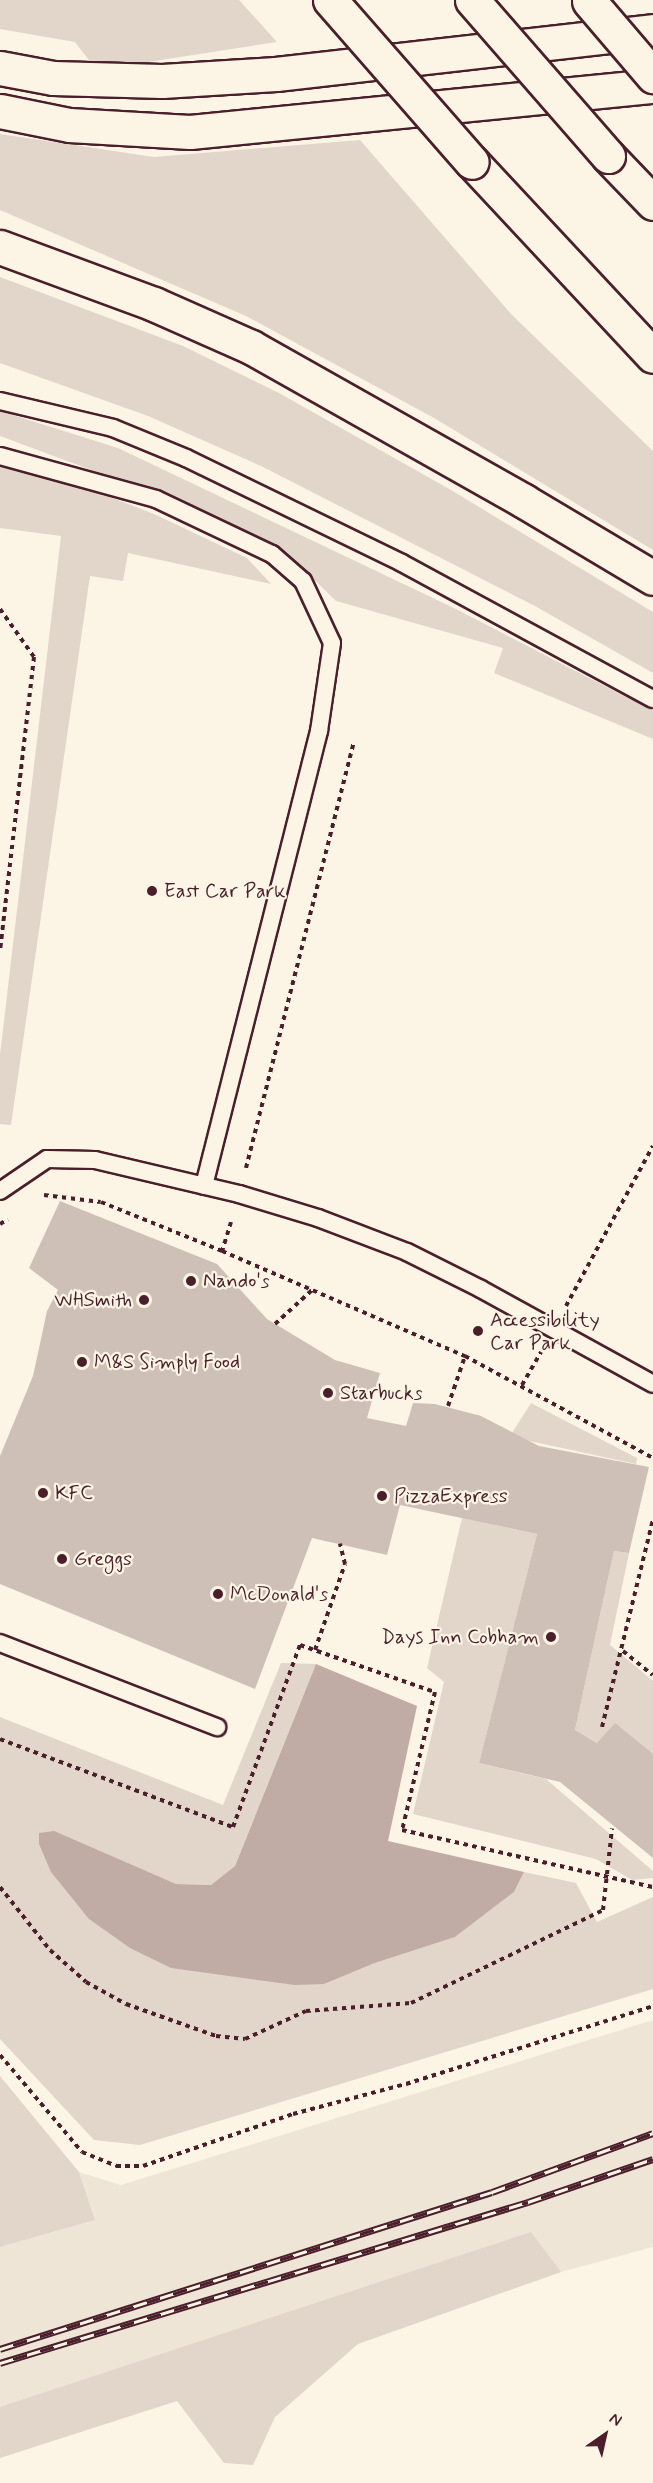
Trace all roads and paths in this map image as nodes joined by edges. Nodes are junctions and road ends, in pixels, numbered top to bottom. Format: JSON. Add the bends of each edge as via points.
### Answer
{"nodes":[{"id":1,"x":330,"y":0,"type":"edge"},
{"id":2,"x":472,"y":0,"type":"edge"},
{"id":3,"x":588,"y":1,"type":"edge"},
{"id":4,"x":653,"y":31,"type":"edge"},
{"id":5,"x":0,"y":68,"type":"edge"},
{"id":6,"x":653,"y":76,"type":"edge"},
{"id":7,"x":653,"y":86,"type":"edge"},
{"id":8,"x":0,"y":111,"type":"edge"},
{"id":9,"x":653,"y":203,"type":"edge"},
{"id":10,"x":0,"y":247,"type":"edge"},
{"id":11,"x":653,"y":356,"type":"edge"},
{"id":12,"x":0,"y":401,"type":"edge"},
{"id":13,"x":0,"y":456,"type":"edge"},
{"id":14,"x":653,"y":578,"type":"edge"},
{"id":15,"x":0,"y":609,"type":"edge"},
{"id":16,"x":653,"y":699,"type":"edge"},
{"id":17,"x":354,"y":742,"type":"dead end"},
{"id":18,"x":0,"y":951,"type":"edge"},
{"id":19,"x":653,"y":1146,"type":"edge"},
{"id":20,"x":204,"y":1186,"type":"junction"},
{"id":21,"x":0,"y":1191,"type":"edge"},
{"id":22,"x":239,"y":1194,"type":"junction"},
{"id":23,"x":35,"y":1201,"type":"dead end"},
{"id":24,"x":18,"y":1212,"type":"dead end"},
{"id":25,"x":0,"y":1224,"type":"edge"},
{"id":26,"x":222,"y":1251,"type":"junction"},
{"id":27,"x":312,"y":1290,"type":"junction"},
{"id":28,"x":275,"y":1324,"type":"dead end"},
{"id":29,"x":554,"y":1327,"type":"junction"},
{"id":30,"x":465,"y":1356,"type":"junction"},
{"id":31,"x":653,"y":1384,"type":"edge"},
{"id":32,"x":522,"y":1385,"type":"junction"},
{"id":33,"x":448,"y":1406,"type":"dead end"},
{"id":34,"x":653,"y":1458,"type":"edge"},
{"id":35,"x":653,"y":1520,"type":"edge"},
{"id":36,"x":340,"y":1544,"type":"dead end"},
{"id":37,"x":0,"y":1643,"type":"edge"},
{"id":38,"x":315,"y":1650,"type":"junction"},
{"id":39,"x":623,"y":1651,"type":"junction"},
{"id":40,"x":653,"y":1675,"type":"edge"},
{"id":41,"x":217,"y":1727,"type":"dead end"},
{"id":42,"x":602,"y":1727,"type":"dead end"},
{"id":43,"x":0,"y":1739,"type":"edge"},
{"id":44,"x":612,"y":1828,"type":"dead end"},
{"id":45,"x":607,"y":1878,"type":"junction"},
{"id":46,"x":0,"y":1887,"type":"edge"},
{"id":47,"x":653,"y":1887,"type":"edge"},
{"id":48,"x":653,"y":2006,"type":"edge"},
{"id":49,"x":0,"y":2055,"type":"edge"}],
"edges":[{"from":1,"to":11,"type":"highway","bridge":true,"via":[[472,162]]},
{"from":2,"to":9,"type":"highway","bridge":true},
{"from":3,"to":6,"type":"highway","bridge":true},
{"from":4,"to":5,"type":"highway","via":[[276,74],[162,81],[52,78]]},
{"from":7,"to":8,"type":"highway","via":[[190,132],[69,125]]},
{"from":10,"to":14,"type":"highway","via":[[154,304],[250,347]]},
{"from":12,"to":16,"type":"lane","via":[[113,428],[186,458],[402,563]]},
{"from":13,"to":20,"type":"lane","via":[[156,499],[272,554],[303,581],[332,643],[320,731]]},
{"from":15,"to":18,"type":"path","via":[[34,657]]},
{"from":17,"to":22,"type":"path"},
{"from":19,"to":29,"type":"path"},
{"from":20,"to":21,"type":"lane","via":[[95,1160],[47,1159]]},
{"from":20,"to":22,"type":"lane"},
{"from":22,"to":26,"type":"path"},
{"from":22,"to":29,"type":"lane","via":[[318,1218],[407,1252]]},
{"from":23,"to":26,"type":"path","via":[[44,1195],[101,1202]]},
{"from":24,"to":25,"type":"path"},
{"from":26,"to":27,"type":"path"},
{"from":27,"to":28,"type":"path"},
{"from":27,"to":30,"type":"path"},
{"from":29,"to":31,"type":"lane"},
{"from":29,"to":32,"type":"path"},
{"from":30,"to":32,"type":"path"},
{"from":30,"to":33,"type":"path"},
{"from":32,"to":34,"type":"path"},
{"from":35,"to":39,"type":"path"},
{"from":36,"to":38,"type":"path","via":[[345,1564]]},
{"from":37,"to":41,"type":"lane"},
{"from":38,"to":43,"type":"path","via":[[300,1645],[233,1827]]},
{"from":38,"to":45,"type":"path","via":[[435,1692],[402,1830]]},
{"from":39,"to":40,"type":"path"},
{"from":39,"to":42,"type":"path"},
{"from":44,"to":45,"type":"path"},
{"from":45,"to":46,"type":"path","via":[[603,1910],[411,2002],[306,2011],[245,2039],[216,2036],[126,2004],[86,1982],[50,1950]]},
{"from":45,"to":47,"type":"path"},
{"from":48,"to":49,"type":"path","via":[[405,2084],[293,2114],[143,2166],[116,2166],[82,2152]]}]}
